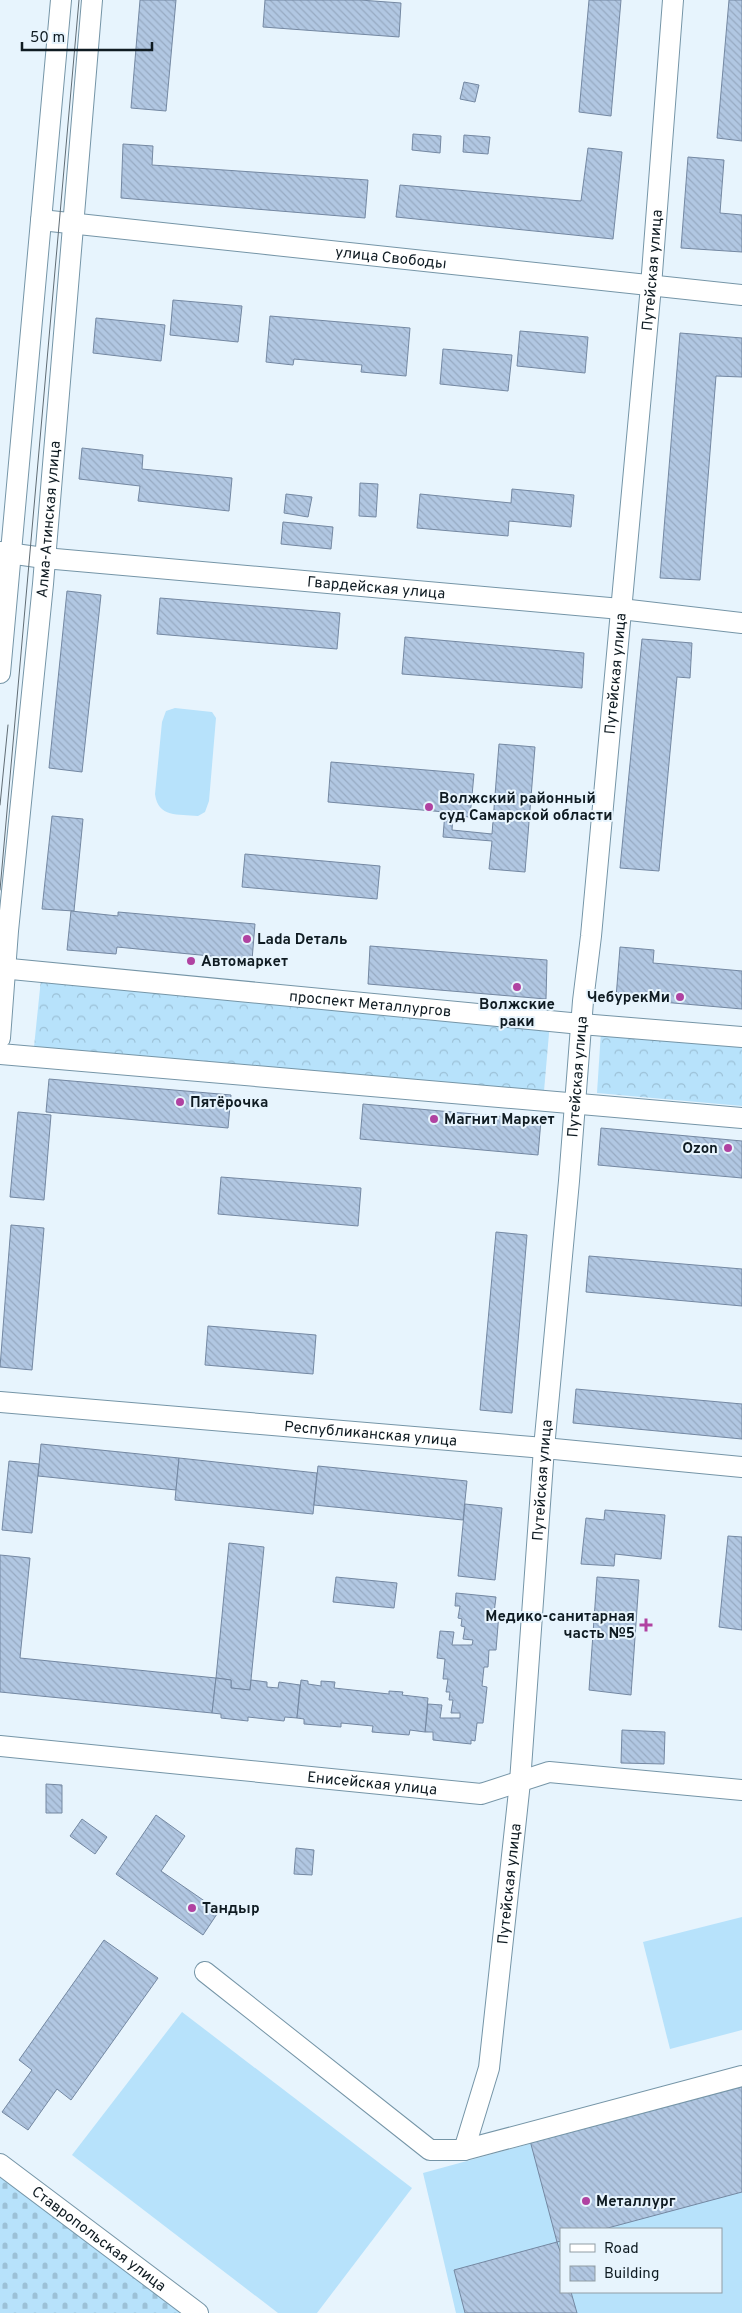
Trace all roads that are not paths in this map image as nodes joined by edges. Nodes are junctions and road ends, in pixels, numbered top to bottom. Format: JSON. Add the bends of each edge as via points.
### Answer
{"nodes":[{"id":1,"x":61,"y":0,"type":"edge"},
{"id":2,"x":92,"y":0,"type":"edge"},
{"id":3,"x":673,"y":0,"type":"edge"},
{"id":4,"x":42,"y":220,"type":"junction"},
{"id":5,"x":72,"y":224,"type":"junction"},
{"id":6,"x":651,"y":286,"type":"junction"},
{"id":7,"x":742,"y":295,"type":"edge"},
{"id":8,"x":5,"y":552,"type":"edge"},
{"id":9,"x":44,"y":558,"type":"junction"},
{"id":10,"x":621,"y":609,"type":"junction"},
{"id":11,"x":742,"y":623,"type":"edge"},
{"id":12,"x":0,"y":673,"type":"edge"},
{"id":13,"x":2,"y":968,"type":"edge"},
{"id":14,"x":581,"y":1024,"type":"junction"},
{"id":15,"x":742,"y":1037,"type":"edge"},
{"id":16,"x":0,"y":1038,"type":"edge"},
{"id":17,"x":0,"y":1054,"type":"edge"},
{"id":18,"x":575,"y":1104,"type":"junction"},
{"id":19,"x":742,"y":1118,"type":"edge"},
{"id":20,"x":0,"y":1402,"type":"edge"},
{"id":21,"x":544,"y":1448,"type":"junction"},
{"id":22,"x":742,"y":1467,"type":"edge"},
{"id":23,"x":0,"y":1746,"type":"edge"},
{"id":24,"x":520,"y":1782,"type":"junction"},
{"id":25,"x":742,"y":1790,"type":"edge"},
{"id":26,"x":205,"y":1972,"type":"dead end"},
{"id":27,"x":742,"y":2076,"type":"edge"},
{"id":28,"x":464,"y":2150,"type":"junction"},
{"id":29,"x":0,"y":2164,"type":"edge"},
{"id":30,"x":198,"y":2313,"type":"edge"}],
"edges":[{"from":1,"to":4,"type":"street"},
{"from":2,"to":5,"type":"street","name":"Алма-Атинская улица"},
{"from":3,"to":6,"type":"street","name":"Путейская улица"},
{"from":4,"to":5,"type":"street","name":"улица Свободы"},
{"from":4,"to":8,"type":"street"},
{"from":5,"to":6,"type":"street","name":"улица Свободы"},
{"from":5,"to":9,"type":"street","name":"Алма-Атинская улица"},
{"from":6,"to":7,"type":"street","name":"улица Свободы"},
{"from":6,"to":10,"type":"street","name":"Путейская улица"},
{"from":8,"to":9,"type":"street","name":"Гвардейская улица"},
{"from":8,"to":12,"type":"street"},
{"from":9,"to":10,"type":"street","name":"Гвардейская улица"},
{"from":9,"to":13,"type":"street","name":"Алма-Атинская улица"},
{"from":10,"to":11,"type":"street","name":"Гвардейская улица"},
{"from":10,"to":14,"type":"street","name":"Путейская улица"},
{"from":13,"to":14,"type":"street","name":"проспект Металлургов"},
{"from":13,"to":16,"type":"street","name":"Алма-Атинская улица"},
{"from":14,"to":15,"type":"street","name":"проспект Металлургов"},
{"from":14,"to":18,"type":"street","name":"Путейская улица"},
{"from":17,"to":18,"type":"street"},
{"from":18,"to":19,"type":"street"},
{"from":18,"to":21,"type":"street","name":"Путейская улица"},
{"from":20,"to":21,"type":"street","name":"Республиканская улица"},
{"from":21,"to":22,"type":"street","name":"Республиканская улица"},
{"from":21,"to":24,"type":"street","name":"Путейская улица"},
{"from":23,"to":24,"type":"street","name":"Енисейская улица","via":[[481,1794]]},
{"from":24,"to":25,"type":"street","name":"Енисейская улица","via":[[550,1772]]},
{"from":24,"to":28,"type":"street","name":"Путейская улица","via":[[489,2068]]},
{"from":26,"to":28,"type":"street","via":[[430,2150]]},
{"from":27,"to":28,"type":"street"},
{"from":29,"to":30,"type":"street","name":"Ставропольская улица"}]}
